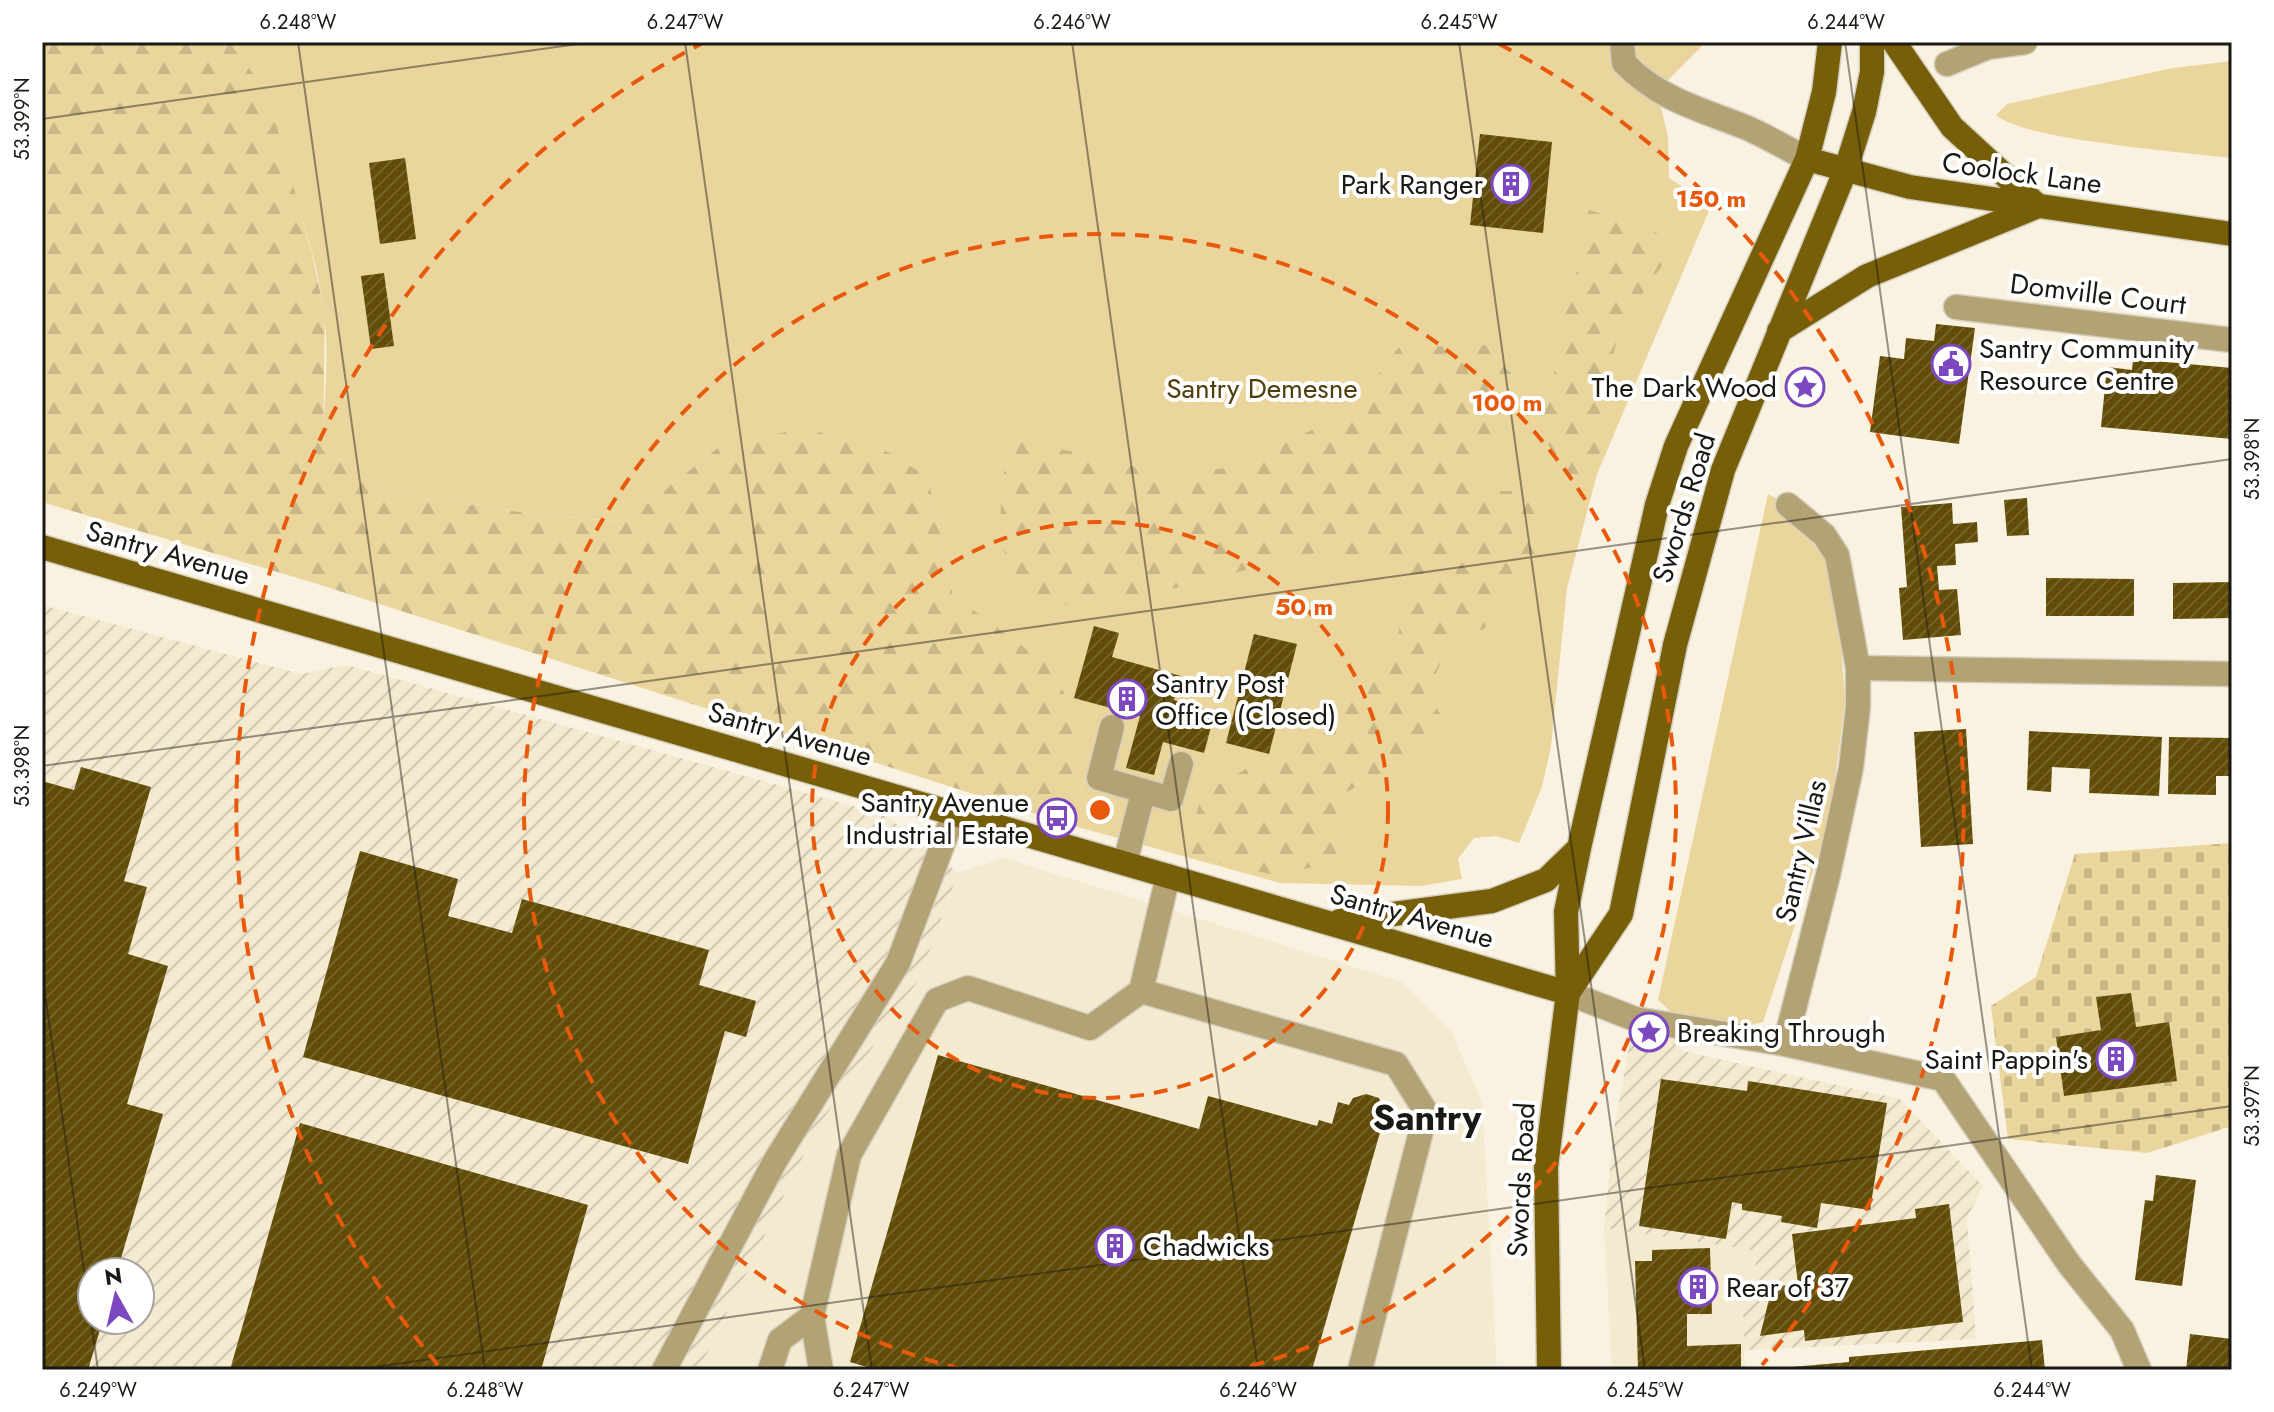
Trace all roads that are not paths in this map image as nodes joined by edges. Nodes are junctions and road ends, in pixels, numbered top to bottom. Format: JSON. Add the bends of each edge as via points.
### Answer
{"nodes":[{"id":1,"x":1622,"y":42,"type":"edge"},
{"id":2,"x":1830,"y":42,"type":"edge"},
{"id":3,"x":1872,"y":42,"type":"edge"},
{"id":4,"x":1894,"y":42,"type":"edge"},
{"id":5,"x":2025,"y":42,"type":"edge"},
{"id":6,"x":1947,"y":64,"type":"dead end"},
{"id":7,"x":1807,"y":159,"type":"junction"},
{"id":8,"x":1846,"y":169,"type":"junction"},
{"id":9,"x":2038,"y":206,"type":"junction"},
{"id":10,"x":2232,"y":234,"type":"edge"},
{"id":11,"x":1956,"y":307,"type":"dead end"},
{"id":12,"x":1779,"y":331,"type":"junction"},
{"id":13,"x":2232,"y":340,"type":"edge"},
{"id":14,"x":1788,"y":505,"type":"dead end"},
{"id":15,"x":42,"y":547,"type":"edge"},
{"id":16,"x":1858,"y":668,"type":"junction"},
{"id":17,"x":2232,"y":674,"type":"edge"},
{"id":18,"x":1112,"y":727,"type":"dead end"},
{"id":19,"x":1181,"y":764,"type":"dead end"},
{"id":20,"x":1143,"y":793,"type":"junction"},
{"id":21,"x":954,"y":814,"type":"junction"},
{"id":22,"x":1579,"y":848,"type":"junction"},
{"id":23,"x":1125,"y":863,"type":"junction"},
{"id":24,"x":1168,"y":876,"type":"junction"},
{"id":25,"x":1327,"y":922,"type":"junction"},
{"id":26,"x":1141,"y":991,"type":"junction"},
{"id":27,"x":1568,"y":993,"type":"junction"},
{"id":28,"x":1785,"y":1044,"type":"junction"},
{"id":29,"x":812,"y":1316,"type":"junction"},
{"id":30,"x":664,"y":1370,"type":"edge"},
{"id":31,"x":770,"y":1370,"type":"edge"},
{"id":32,"x":821,"y":1370,"type":"edge"},
{"id":33,"x":1360,"y":1370,"type":"edge"},
{"id":34,"x":1549,"y":1370,"type":"edge"},
{"id":35,"x":2139,"y":1370,"type":"edge"}],
"edges":[{"from":1,"to":7,"type":"street","via":[[1624,63],[1644,84]]},
{"from":2,"to":7,"type":"main road","name":"Swords Road"},
{"from":3,"to":8,"type":"main road","name":"Swords Road","via":[[1864,112]]},
{"from":4,"to":9,"type":"main road","via":[[1952,127]]},
{"from":5,"to":6,"type":"street","via":[[1988,47]]},
{"from":7,"to":8,"type":"main road","name":"Coolock Lane"},
{"from":7,"to":22,"type":"main road","name":"Swords Road","via":[[1676,446],[1636,588]]},
{"from":8,"to":9,"type":"main road","name":"Coolock Lane","via":[[1910,187]]},
{"from":8,"to":12,"type":"main road","name":"Swords Road"},
{"from":9,"to":10,"type":"main road","name":"Coolock Lane"},
{"from":9,"to":12,"type":"main road","via":[[1867,276]]},
{"from":11,"to":13,"type":"street","name":"Domville Court"},
{"from":12,"to":27,"type":"main road","name":"Swords Road","via":[[1723,470],[1675,645],[1621,914]]},
{"from":14,"to":16,"type":"street","name":"Santry Villas","via":[[1824,535],[1837,555]]},
{"from":15,"to":21,"type":"main road","name":"Santry Avenue"},
{"from":16,"to":17,"type":"street"},
{"from":16,"to":28,"type":"street","name":"Santry Villas","via":[[1851,768]]},
{"from":18,"to":20,"type":"street","via":[[1099,778]]},
{"from":19,"to":20,"type":"street","via":[[1171,799]]},
{"from":20,"to":23,"type":"street"},
{"from":21,"to":23,"type":"main road","name":"Santry Avenue"},
{"from":21,"to":30,"type":"street","via":[[898,963],[775,1161]]},
{"from":22,"to":25,"type":"main road","via":[[1546,880],[1492,901]]},
{"from":22,"to":27,"type":"main road","name":"Swords Road","via":[[1566,912]]},
{"from":23,"to":24,"type":"main road","name":"Santry Avenue"},
{"from":24,"to":25,"type":"main road","name":"Santry Avenue"},
{"from":24,"to":26,"type":"street"},
{"from":25,"to":27,"type":"main road","name":"Santry Avenue"},
{"from":26,"to":29,"type":"street","via":[[1090,1028],[968,988],[937,1000],[849,1155]]},
{"from":26,"to":33,"type":"street","via":[[1396,1064],[1426,1112]]},
{"from":27,"to":28,"type":"street","via":[[1635,1019]]},
{"from":27,"to":34,"type":"main road","name":"Swords Road","via":[[1546,1167]]},
{"from":28,"to":35,"type":"street","via":[[1943,1079],[1996,1162],[2122,1330]]},
{"from":29,"to":31,"type":"street","via":[[780,1340]]},
{"from":29,"to":32,"type":"street"}]}
